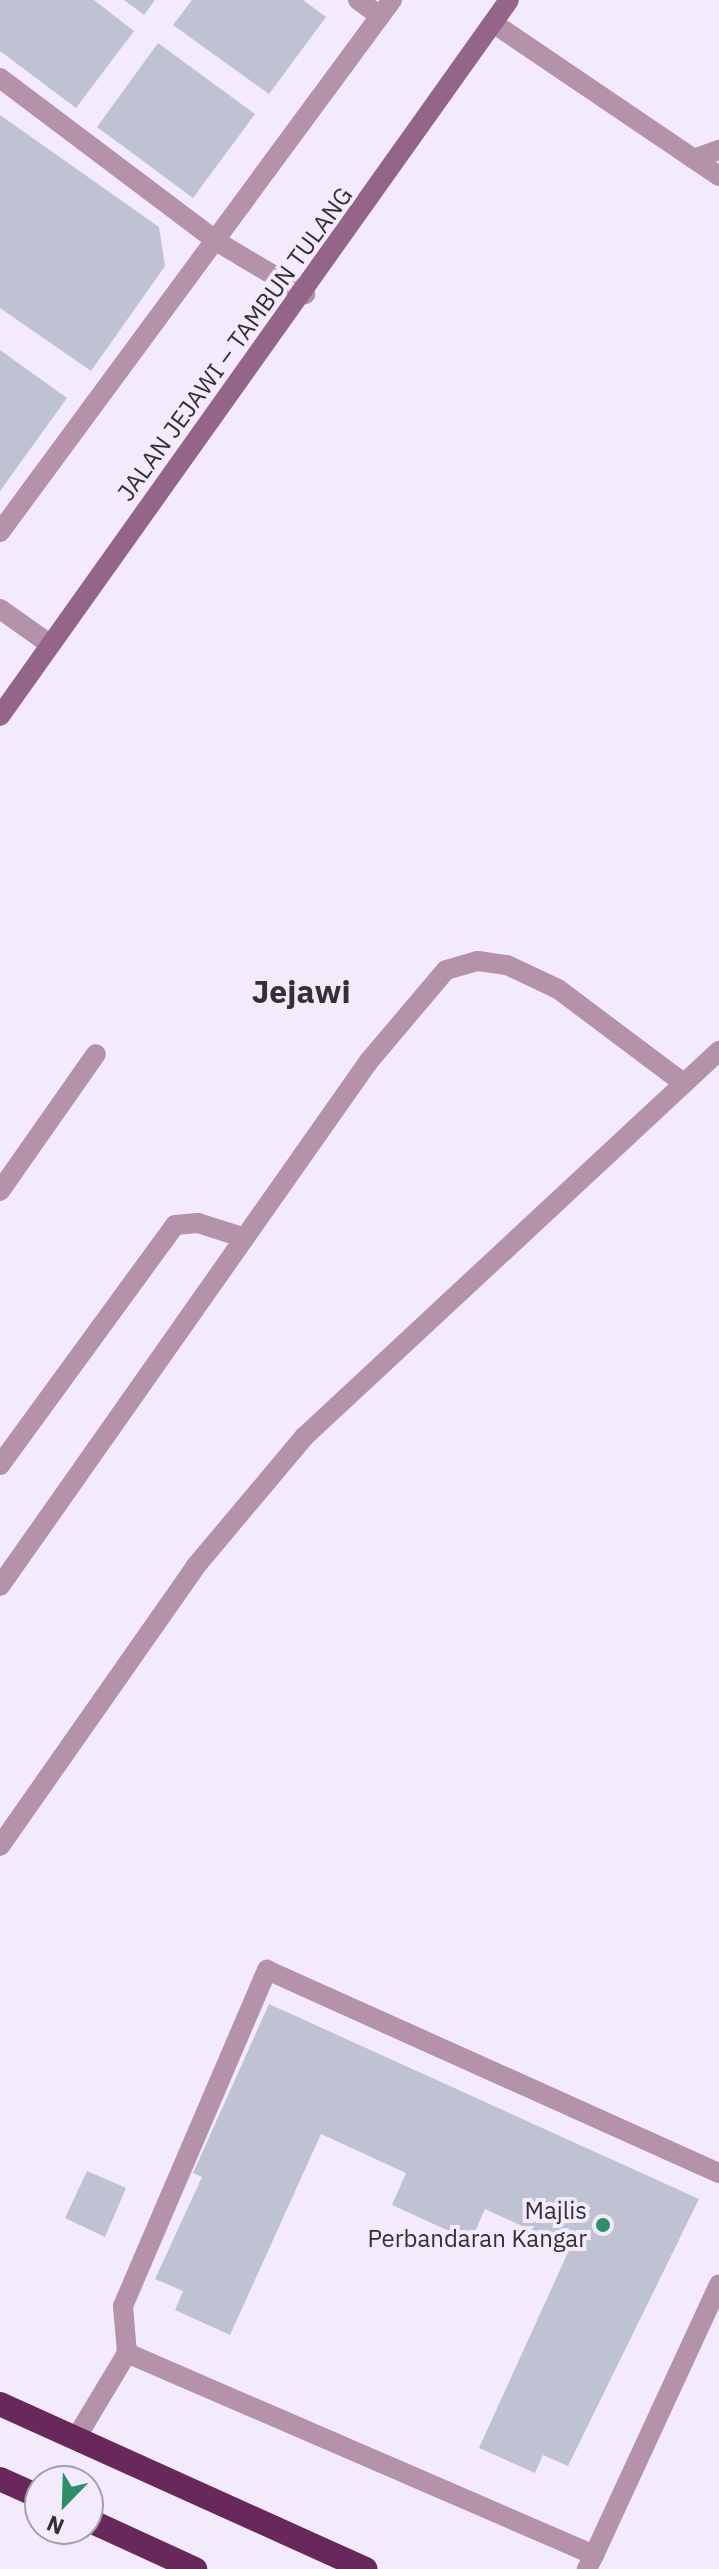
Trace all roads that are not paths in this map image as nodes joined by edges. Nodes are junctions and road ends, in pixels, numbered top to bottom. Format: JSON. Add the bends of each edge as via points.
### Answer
{"nodes":[{"id":1,"x":358,"y":0,"type":"edge"},
{"id":2,"x":509,"y":0,"type":"edge"},
{"id":3,"x":386,"y":8,"type":"edge"},
{"id":4,"x":493,"y":23,"type":"junction"},
{"id":5,"x":0,"y":78,"type":"edge"},
{"id":6,"x":719,"y":150,"type":"edge"},
{"id":7,"x":694,"y":159,"type":"junction"},
{"id":8,"x":719,"y":176,"type":"edge"},
{"id":9,"x":216,"y":241,"type":"junction"},
{"id":10,"x":305,"y":294,"type":"junction"},
{"id":11,"x":0,"y":532,"type":"edge"},
{"id":12,"x":0,"y":609,"type":"edge"},
{"id":13,"x":51,"y":645,"type":"junction"},
{"id":14,"x":0,"y":716,"type":"edge"},
{"id":15,"x":719,"y":1051,"type":"edge"},
{"id":16,"x":96,"y":1054,"type":"dead end"},
{"id":17,"x":682,"y":1082,"type":"junction"},
{"id":18,"x":0,"y":1191,"type":"edge"},
{"id":19,"x":245,"y":1238,"type":"junction"},
{"id":20,"x":0,"y":1465,"type":"edge"},
{"id":21,"x":0,"y":1586,"type":"edge"},
{"id":22,"x":0,"y":1846,"type":"edge"},
{"id":23,"x":719,"y":2173,"type":"edge"},
{"id":24,"x":719,"y":2284,"type":"edge"},
{"id":25,"x":127,"y":2353,"type":"junction"},
{"id":26,"x":0,"y":2404,"type":"edge"},
{"id":27,"x":76,"y":2438,"type":"junction"},
{"id":28,"x":0,"y":2479,"type":"edge"},
{"id":29,"x":24,"y":2490,"type":"edge"},
{"id":30,"x":104,"y":2527,"type":"edge"},
{"id":31,"x":590,"y":2562,"type":"edge"},
{"id":32,"x":195,"y":2569,"type":"edge"},
{"id":33,"x":366,"y":2569,"type":"edge"}],
"edges":[{"from":1,"to":3,"type":"street"},
{"from":2,"to":4,"type":"street","name":"JALAN JEJAWI – TAMBUN TULANG"},
{"from":3,"to":9,"type":"street"},
{"from":4,"to":7,"type":"street"},
{"from":4,"to":10,"type":"street","name":"JALAN JEJAWI – TAMBUN TULANG"},
{"from":5,"to":9,"type":"street"},
{"from":6,"to":7,"type":"street"},
{"from":7,"to":8,"type":"street"},
{"from":9,"to":10,"type":"street"},
{"from":9,"to":11,"type":"street"},
{"from":10,"to":13,"type":"street","name":"JALAN JEJAWI – TAMBUN TULANG"},
{"from":12,"to":13,"type":"street"},
{"from":13,"to":14,"type":"street","name":"JALAN JEJAWI – TAMBUN TULANG"},
{"from":15,"to":17,"type":"street"},
{"from":16,"to":18,"type":"street"},
{"from":17,"to":19,"type":"street","via":[[558,989],[507,965],[478,961],[446,970],[369,1061]]},
{"from":17,"to":22,"type":"street","via":[[304,1437],[195,1567]]},
{"from":19,"to":20,"type":"street","via":[[198,1223],[175,1225]]},
{"from":19,"to":21,"type":"street"},
{"from":23,"to":25,"type":"street","via":[[267,1970],[123,2306]]},
{"from":24,"to":31,"type":"street"},
{"from":25,"to":27,"type":"street"},
{"from":25,"to":31,"type":"street"},
{"from":26,"to":27,"type":"highway"},
{"from":27,"to":33,"type":"highway"},
{"from":28,"to":29,"type":"highway"},
{"from":30,"to":32,"type":"highway"}]}
